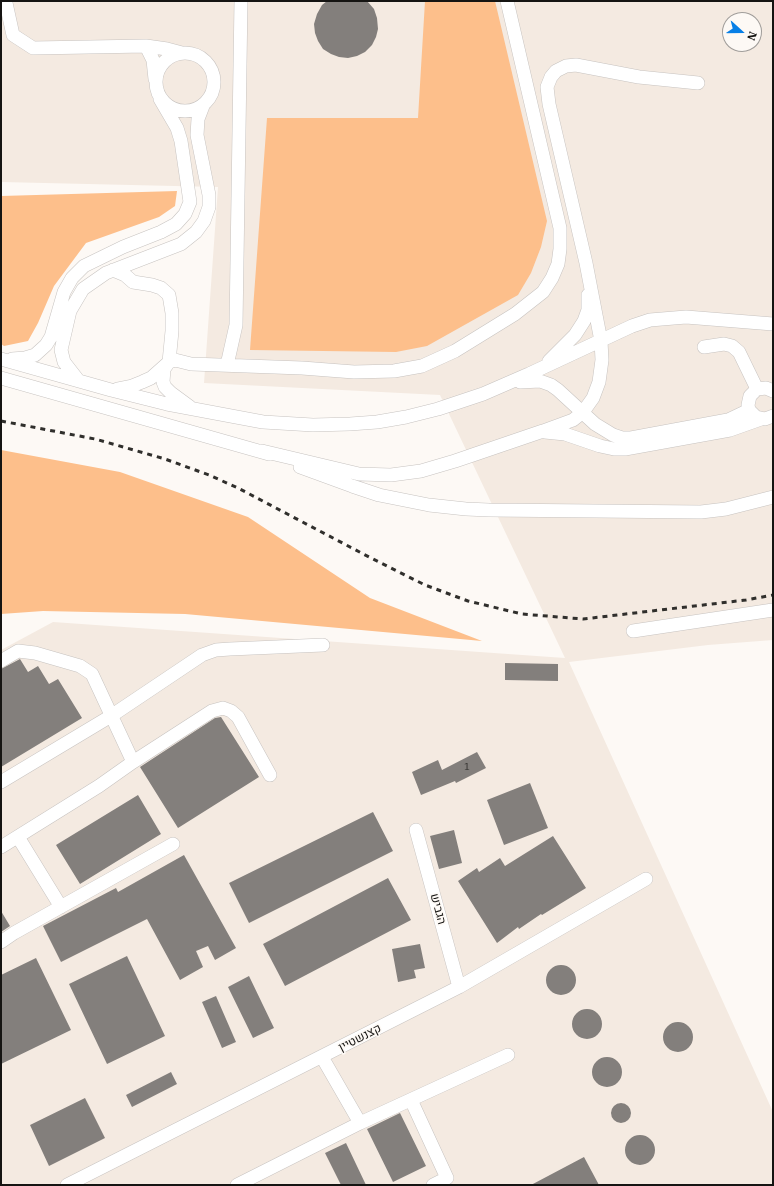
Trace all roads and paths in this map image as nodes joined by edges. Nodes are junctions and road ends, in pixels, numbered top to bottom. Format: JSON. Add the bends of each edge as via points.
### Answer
{"nodes":[{"id":1,"x":4,"y":1,"type":"edge"},
{"id":2,"x":241,"y":1,"type":"edge"},
{"id":3,"x":507,"y":1,"type":"edge"},
{"id":4,"x":146,"y":46,"type":"junction"},
{"id":5,"x":182,"y":53,"type":"junction"},
{"id":6,"x":156,"y":80,"type":"junction"},
{"id":7,"x":698,"y":83,"type":"dead end"},
{"id":8,"x":160,"y":99,"type":"junction"},
{"id":9,"x":203,"y":106,"type":"junction"},
{"id":10,"x":145,"y":259,"type":"junction"},
{"id":11,"x":586,"y":263,"type":"junction"},
{"id":12,"x":114,"y":270,"type":"junction"},
{"id":13,"x":141,"y":284,"type":"junction"},
{"id":14,"x":773,"y":319,"type":"edge"},
{"id":15,"x":739,"y":320,"type":"junction"},
{"id":16,"x":773,"y":324,"type":"edge"},
{"id":17,"x":601,"y":341,"type":"junction"},
{"id":18,"x":704,"y":347,"type":"dead end"},
{"id":19,"x":2,"y":359,"type":"edge"},
{"id":20,"x":169,"y":362,"type":"junction"},
{"id":21,"x":228,"y":365,"type":"junction"},
{"id":22,"x":542,"y":368,"type":"junction"},
{"id":23,"x":1,"y":378,"type":"edge"},
{"id":24,"x":78,"y":380,"type":"junction"},
{"id":25,"x":510,"y":383,"type":"junction"},
{"id":26,"x":757,"y":389,"type":"junction"},
{"id":27,"x":112,"y":390,"type":"junction"},
{"id":28,"x":773,"y":391,"type":"edge"},
{"id":29,"x":194,"y":409,"type":"junction"},
{"id":30,"x":749,"y":410,"type":"junction"},
{"id":31,"x":583,"y":412,"type":"junction"},
{"id":32,"x":767,"y":417,"type":"edge"},
{"id":33,"x":543,"y":431,"type":"junction"},
{"id":34,"x":262,"y":451,"type":"junction"},
{"id":35,"x":773,"y":497,"type":"edge"},
{"id":36,"x":773,"y":610,"type":"edge"},
{"id":37,"x":633,"y":631,"type":"dead end"},
{"id":38,"x":323,"y":645,"type":"dead end"},
{"id":39,"x":1,"y":661,"type":"edge"},
{"id":40,"x":111,"y":716,"type":"junction"},
{"id":41,"x":133,"y":762,"type":"junction"},
{"id":42,"x":270,"y":775,"type":"dead end"},
{"id":43,"x":1,"y":782,"type":"edge"},
{"id":44,"x":416,"y":830,"type":"dead end"},
{"id":45,"x":18,"y":837,"type":"junction"},
{"id":46,"x":173,"y":844,"type":"dead end"},
{"id":47,"x":1,"y":847,"type":"edge"},
{"id":48,"x":646,"y":879,"type":"dead end"},
{"id":49,"x":61,"y":906,"type":"junction"},
{"id":50,"x":1,"y":942,"type":"edge"},
{"id":51,"x":459,"y":987,"type":"junction"},
{"id":52,"x":508,"y":1055,"type":"dead end"},
{"id":53,"x":322,"y":1057,"type":"junction"},
{"id":54,"x":410,"y":1100,"type":"junction"},
{"id":55,"x":360,"y":1123,"type":"junction"},
{"id":56,"x":67,"y":1185,"type":"edge"},
{"id":57,"x":236,"y":1185,"type":"edge"},
{"id":58,"x":433,"y":1185,"type":"edge"}],
"edges":[{"from":1,"to":4,"type":"street","via":[[13,35],[32,48]]},
{"from":2,"to":21,"type":"street","via":[[236,325]]},
{"from":3,"to":21,"type":"street","via":[[560,228],[558,264],[543,292],[515,314],[455,351],[422,366],[394,371],[354,372]]},
{"from":4,"to":5,"type":"street"},
{"from":4,"to":6,"type":"street","via":[[153,60]]},
{"from":5,"to":6,"type":"street","via":[[172,55],[164,61],[158,70]]},
{"from":5,"to":9,"type":"street","via":[[192,53],[202,58],[213,72],[214,90]]},
{"from":6,"to":8,"type":"street","via":[[156,90]]},
{"from":7,"to":11,"type":"street","via":[[624,75],[576,65],[556,71],[551,78],[547,87],[549,104]]},
{"from":8,"to":9,"type":"street","via":[[176,111],[186,112]]},
{"from":8,"to":19,"type":"street","via":[[177,128],[181,141],[190,202],[185,214],[176,224],[161,232],[84,266],[72,278],[64,292],[51,337],[46,345],[35,355]]},
{"from":9,"to":10,"type":"street","via":[[198,119],[197,135],[209,195],[209,206],[204,221],[196,232],[181,244]]},
{"from":10,"to":12,"type":"street"},
{"from":10,"to":13,"type":"street","via":[[138,275]]},
{"from":11,"to":17,"type":"street"},
{"from":11,"to":22,"type":"street","via":[[588,310],[584,321],[575,335]]},
{"from":12,"to":13,"type":"street"},
{"from":12,"to":24,"type":"street","via":[[83,289],[70,311],[61,350],[64,362]]},
{"from":13,"to":20,"type":"street","via":[[161,288],[169,295],[172,331]]},
{"from":14,"to":15,"type":"street"},
{"from":15,"to":16,"type":"street"},
{"from":15,"to":17,"type":"street","via":[[686,317],[650,320]]},
{"from":17,"to":22,"type":"street"},
{"from":17,"to":31,"type":"street","via":[[599,382],[593,398]]},
{"from":18,"to":26,"type":"street","via":[[724,344],[732,346],[739,352]]},
{"from":19,"to":24,"type":"street"},
{"from":20,"to":21,"type":"street","via":[[174,360],[191,364]]},
{"from":20,"to":27,"type":"street","via":[[142,382]]},
{"from":20,"to":29,"type":"street","via":[[164,369],[165,387]]},
{"from":22,"to":25,"type":"street"},
{"from":23,"to":34,"type":"street"},
{"from":24,"to":27,"type":"street"},
{"from":25,"to":29,"type":"street","via":[[438,409],[377,422],[313,425],[263,422]]},
{"from":25,"to":31,"type":"street","via":[[540,381],[551,385]]},
{"from":26,"to":28,"type":"street","via":[[766,388]]},
{"from":26,"to":30,"type":"street","via":[[750,396]]},
{"from":27,"to":29,"type":"street"},
{"from":30,"to":31,"type":"street","via":[[728,420],[631,438],[613,435],[595,424]]},
{"from":30,"to":32,"type":"street","via":[[756,417]]},
{"from":31,"to":33,"type":"street","via":[[572,420]]},
{"from":32,"to":33,"type":"street","via":[[730,430],[625,449],[600,446],[565,434]]},
{"from":33,"to":34,"type":"street","via":[[421,471],[391,476],[359,474]]},
{"from":34,"to":35,"type":"street","via":[[379,495],[466,509],[700,512],[726,509]]},
{"from":36,"to":37,"type":"street"},
{"from":38,"to":40,"type":"street","via":[[216,650],[202,655]]},
{"from":39,"to":40,"type":"street","via":[[18,651],[35,652],[80,666],[92,674]]},
{"from":40,"to":41,"type":"street"},
{"from":40,"to":43,"type":"street"},
{"from":41,"to":42,"type":"street","via":[[212,711],[223,708],[232,711],[238,717]]},
{"from":41,"to":45,"type":"street"},
{"from":44,"to":51,"type":"street","name":"הגביש"},
{"from":45,"to":47,"type":"street"},
{"from":45,"to":49,"type":"street"},
{"from":46,"to":49,"type":"street"},
{"from":48,"to":51,"type":"street","name":"קצנשטיין"},
{"from":49,"to":50,"type":"street"},
{"from":51,"to":53,"type":"street","name":"קצנשטיין"},
{"from":52,"to":54,"type":"street"},
{"from":53,"to":55,"type":"street"},
{"from":53,"to":56,"type":"street","name":"קצנשטיין"},
{"from":54,"to":55,"type":"street"},
{"from":54,"to":58,"type":"street","via":[[447,1178]]},
{"from":55,"to":57,"type":"street"}]}
